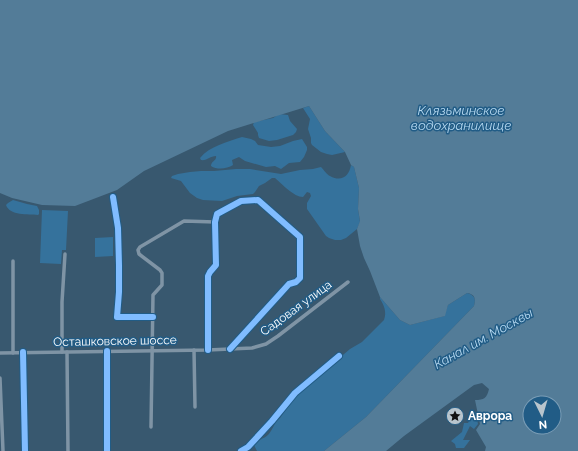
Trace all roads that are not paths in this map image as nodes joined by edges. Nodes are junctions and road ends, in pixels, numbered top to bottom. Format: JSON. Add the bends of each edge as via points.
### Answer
{"nodes":[{"id":1,"x":113,"y":197,"type":"dead end"},
{"id":2,"x":215,"y":222,"type":"junction"},
{"id":3,"x":65,"y":254,"type":"dead end"},
{"id":4,"x":13,"y":261,"type":"dead end"},
{"id":5,"x":348,"y":282,"type":"dead end"},
{"id":6,"x":153,"y":317,"type":"junction"},
{"id":7,"x":153,"y":350,"type":"junction"},
{"id":8,"x":194,"y":350,"type":"junction"},
{"id":9,"x":208,"y":350,"type":"junction"},
{"id":10,"x":230,"y":350,"type":"junction"},
{"id":11,"x":107,"y":351,"type":"junction"},
{"id":12,"x":23,"y":352,"type":"junction"},
{"id":13,"x":62,"y":352,"type":"junction"},
{"id":14,"x":67,"y":352,"type":"junction"},
{"id":15,"x":0,"y":353,"type":"edge"},
{"id":16,"x":13,"y":353,"type":"junction"},
{"id":17,"x":339,"y":356,"type":"dead end"},
{"id":18,"x":0,"y":378,"type":"edge"},
{"id":19,"x":195,"y":406,"type":"dead end"},
{"id":20,"x":1,"y":416,"type":"edge"},
{"id":21,"x":151,"y":427,"type":"dead end"},
{"id":22,"x":3,"y":451,"type":"edge"},
{"id":23,"x":25,"y":451,"type":"edge"},
{"id":24,"x":68,"y":451,"type":"edge"},
{"id":25,"x":107,"y":451,"type":"edge"},
{"id":26,"x":241,"y":451,"type":"edge"}],
"edges":[{"from":1,"to":6,"type":"street","via":[[118,228],[117,317]]},
{"from":2,"to":6,"type":"street","via":[[184,221],[138,250],[139,254],[162,273],[162,285],[153,295]]},
{"from":2,"to":9,"type":"street","via":[[216,265],[208,276]]},
{"from":2,"to":10,"type":"street","via":[[217,214],[241,201],[258,200],[300,236],[300,278],[289,284]]},
{"from":3,"to":13,"type":"street"},
{"from":4,"to":16,"type":"street"},
{"from":5,"to":10,"type":"street","name":"Садовая улица","via":[[266,344]]},
{"from":6,"to":7,"type":"street"},
{"from":7,"to":8,"type":"street","name":"Осташковское шоссе"},
{"from":7,"to":11,"type":"street","name":"Осташковское шоссе"},
{"from":7,"to":21,"type":"street"},
{"from":8,"to":9,"type":"street","name":"Осташковское шоссе"},
{"from":8,"to":19,"type":"street"},
{"from":9,"to":10,"type":"street","name":"Осташковское шоссе"},
{"from":11,"to":14,"type":"street","name":"Осташковское шоссе"},
{"from":11,"to":25,"type":"street"},
{"from":12,"to":13,"type":"street","name":"Осташковское шоссе"},
{"from":12,"to":16,"type":"street","name":"Осташковское шоссе"},
{"from":12,"to":23,"type":"street"},
{"from":13,"to":14,"type":"street","name":"Осташковское шоссе"},
{"from":14,"to":24,"type":"street"},
{"from":15,"to":16,"type":"street","name":"Осташковское шоссе"},
{"from":17,"to":26,"type":"street","via":[[295,393],[248,447]]},
{"from":18,"to":20,"type":"street"},
{"from":20,"to":22,"type":"street"}]}
